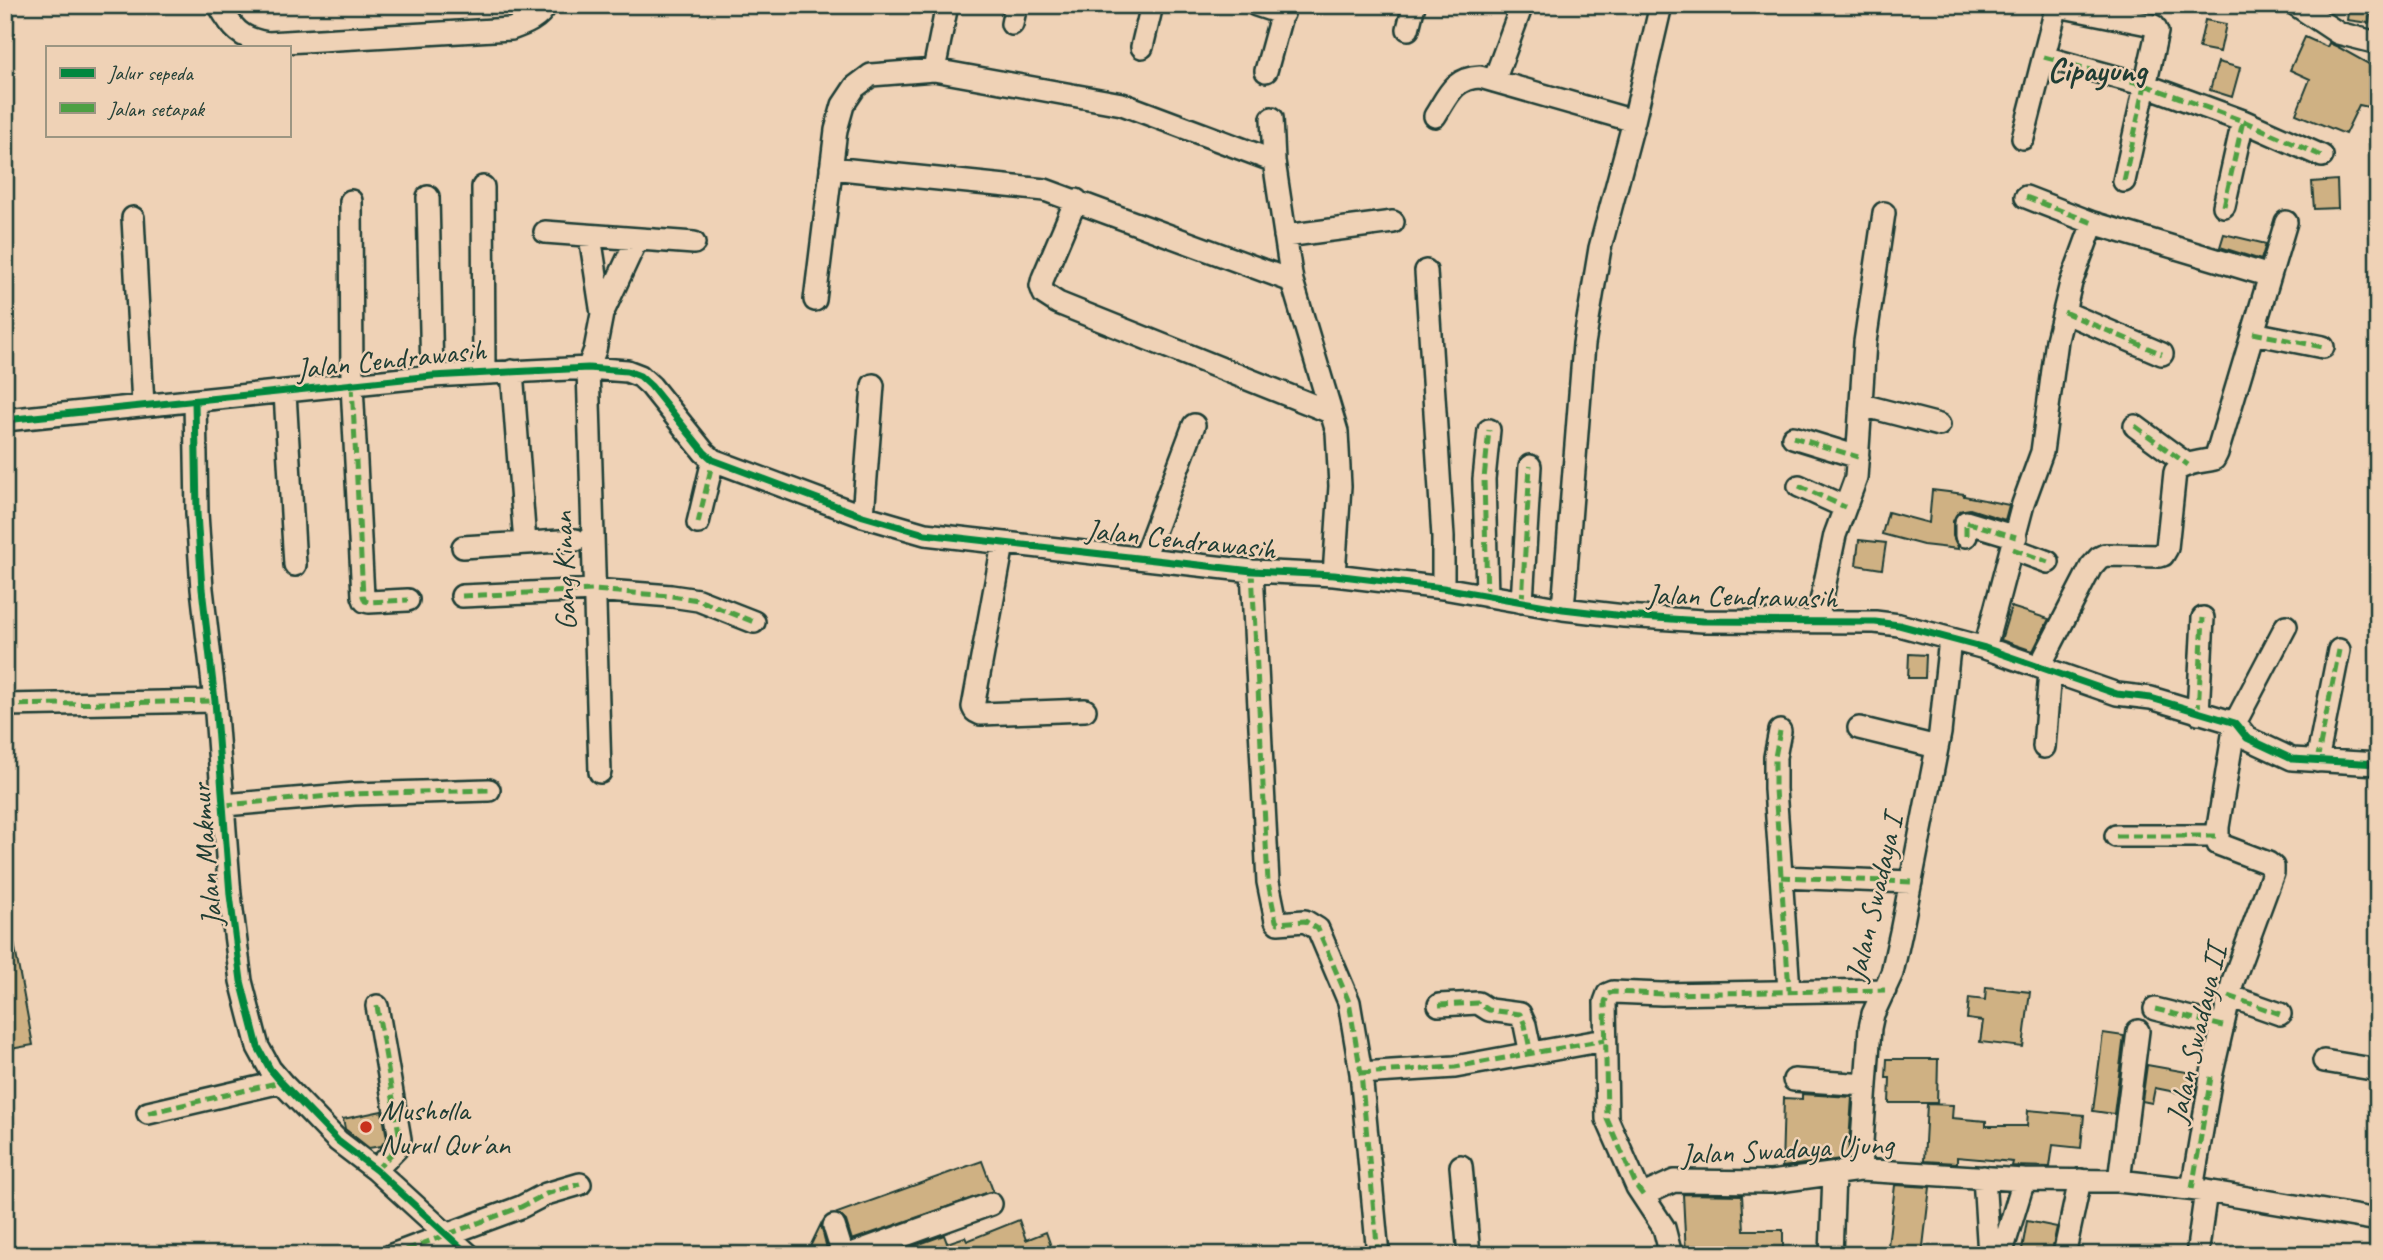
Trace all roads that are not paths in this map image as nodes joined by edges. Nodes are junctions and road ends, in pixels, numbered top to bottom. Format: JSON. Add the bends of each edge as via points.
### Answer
{"nodes":[{"id":1,"x":219,"y":5,"type":"edge"},
{"id":2,"x":546,"y":5,"type":"edge"},
{"id":3,"x":947,"y":5,"type":"edge"},
{"id":4,"x":1152,"y":5,"type":"edge"},
{"id":5,"x":1256,"y":5,"type":"edge"},
{"id":6,"x":1413,"y":5,"type":"edge"},
{"id":7,"x":1522,"y":5,"type":"edge"},
{"id":8,"x":1661,"y":5,"type":"edge"},
{"id":9,"x":2297,"y":5,"type":"edge"},
{"id":10,"x":2056,"y":6,"type":"edge"},
{"id":11,"x":1284,"y":9,"type":"edge"},
{"id":12,"x":2319,"y":12,"type":"edge"},
{"id":13,"x":2140,"y":14,"type":"edge"},
{"id":14,"x":1408,"y":29,"type":"dead end"},
{"id":15,"x":2378,"y":43,"type":"edge"},
{"id":16,"x":1142,"y":47,"type":"dead end"},
{"id":17,"x":2044,"y":57,"type":"junction"},
{"id":18,"x":934,"y":70,"type":"junction"},
{"id":19,"x":1266,"y":71,"type":"dead end"},
{"id":20,"x":1494,"y":81,"type":"junction"},
{"id":21,"x":2144,"y":85,"type":"junction"},
{"id":22,"x":1435,"y":116,"type":"dead end"},
{"id":23,"x":1272,"y":118,"type":"dead end"},
{"id":24,"x":1634,"y":121,"type":"junction"},
{"id":25,"x":2243,"y":121,"type":"junction"},
{"id":26,"x":2023,"y":138,"type":"dead end"},
{"id":27,"x":2322,"y":156,"type":"dead end"},
{"id":28,"x":1274,"y":161,"type":"junction"},
{"id":29,"x":831,"y":168,"type":"junction"},
{"id":30,"x":2124,"y":181,"type":"dead end"},
{"id":31,"x":483,"y":187,"type":"dead end"},
{"id":32,"x":428,"y":197,"type":"dead end"},
{"id":33,"x":2026,"y":197,"type":"dead end"},
{"id":34,"x":1076,"y":200,"type":"junction"},
{"id":35,"x":351,"y":201,"type":"dead end"},
{"id":36,"x":2224,"y":206,"type":"dead end"},
{"id":37,"x":1884,"y":213,"type":"dead end"},
{"id":38,"x":134,"y":218,"type":"dead end"},
{"id":39,"x":1393,"y":222,"type":"dead end"},
{"id":40,"x":2286,"y":222,"type":"dead end"},
{"id":41,"x":2093,"y":223,"type":"junction"},
{"id":42,"x":545,"y":232,"type":"dead end"},
{"id":43,"x":590,"y":236,"type":"junction"},
{"id":44,"x":1284,"y":236,"type":"junction"},
{"id":45,"x":637,"y":239,"type":"junction"},
{"id":46,"x":694,"y":243,"type":"dead end"},
{"id":47,"x":1426,"y":271,"type":"dead end"},
{"id":48,"x":2270,"y":276,"type":"junction"},
{"id":49,"x":1292,"y":281,"type":"junction"},
{"id":50,"x":815,"y":300,"type":"dead end"},
{"id":51,"x":2064,"y":313,"type":"junction"},
{"id":52,"x":602,"y":314,"type":"junction"},
{"id":53,"x":2253,"y":333,"type":"junction"},
{"id":54,"x":2323,"y":347,"type":"dead end"},
{"id":55,"x":2162,"y":354,"type":"dead end"},
{"id":56,"x":588,"y":368,"type":"junction"},
{"id":57,"x":512,"y":370,"type":"junction"},
{"id":58,"x":484,"y":372,"type":"junction"},
{"id":59,"x":432,"y":376,"type":"junction"},
{"id":60,"x":873,"y":384,"type":"dead end"},
{"id":61,"x":352,"y":385,"type":"junction"},
{"id":62,"x":285,"y":393,"type":"junction"},
{"id":63,"x":195,"y":401,"type":"junction"},
{"id":64,"x":143,"y":405,"type":"junction"},
{"id":65,"x":1862,"y":405,"type":"junction"},
{"id":66,"x":1330,"y":412,"type":"junction"},
{"id":67,"x":5,"y":420,"type":"edge"},
{"id":68,"x":1194,"y":425,"type":"dead end"},
{"id":69,"x":1939,"y":425,"type":"dead end"},
{"id":70,"x":2135,"y":426,"type":"dead end"},
{"id":71,"x":1489,"y":430,"type":"dead end"},
{"id":72,"x":1793,"y":437,"type":"dead end"},
{"id":73,"x":1858,"y":457,"type":"junction"},
{"id":74,"x":713,"y":460,"type":"junction"},
{"id":75,"x":2188,"y":465,"type":"junction"},
{"id":76,"x":1530,"y":466,"type":"dead end"},
{"id":77,"x":1799,"y":486,"type":"dead end"},
{"id":78,"x":1845,"y":507,"type":"junction"},
{"id":79,"x":863,"y":516,"type":"junction"},
{"id":80,"x":698,"y":523,"type":"dead end"},
{"id":81,"x":1966,"y":536,"type":"dead end"},
{"id":82,"x":576,"y":540,"type":"dead end"},
{"id":83,"x":525,"y":543,"type":"junction"},
{"id":84,"x":2015,"y":543,"type":"junction"},
{"id":85,"x":1003,"y":544,"type":"junction"},
{"id":86,"x":463,"y":547,"type":"dead end"},
{"id":87,"x":1144,"y":558,"type":"junction"},
{"id":88,"x":2048,"y":562,"type":"dead end"},
{"id":89,"x":295,"y":565,"type":"dead end"},
{"id":90,"x":1252,"y":570,"type":"junction"},
{"id":91,"x":1334,"y":575,"type":"junction"},
{"id":92,"x":1443,"y":588,"type":"junction"},
{"id":93,"x":594,"y":590,"type":"junction"},
{"id":94,"x":462,"y":596,"type":"dead end"},
{"id":95,"x":1488,"y":596,"type":"junction"},
{"id":96,"x":408,"y":600,"type":"dead end"},
{"id":97,"x":1522,"y":602,"type":"junction"},
{"id":98,"x":1563,"y":609,"type":"junction"},
{"id":99,"x":2203,"y":618,"type":"dead end"},
{"id":100,"x":1817,"y":621,"type":"junction"},
{"id":101,"x":754,"y":622,"type":"dead end"},
{"id":102,"x":2286,"y":626,"type":"dead end"},
{"id":103,"x":1950,"y":639,"type":"junction"},
{"id":104,"x":1985,"y":648,"type":"junction"},
{"id":105,"x":2339,"y":650,"type":"dead end"},
{"id":106,"x":2046,"y":670,"type":"junction"},
{"id":107,"x":215,"y":701,"type":"junction"},
{"id":108,"x":5,"y":705,"type":"edge"},
{"id":109,"x":1085,"y":710,"type":"dead end"},
{"id":110,"x":2198,"y":713,"type":"junction"},
{"id":111,"x":2235,"y":723,"type":"junction"},
{"id":112,"x":1859,"y":728,"type":"dead end"},
{"id":113,"x":1780,"y":731,"type":"dead end"},
{"id":114,"x":1937,"y":747,"type":"junction"},
{"id":115,"x":2044,"y":747,"type":"dead end"},
{"id":116,"x":2317,"y":761,"type":"junction"},
{"id":117,"x":2378,"y":764,"type":"edge"},
{"id":118,"x":600,"y":772,"type":"dead end"},
{"id":119,"x":489,"y":790,"type":"dead end"},
{"id":120,"x":224,"y":805,"type":"junction"},
{"id":121,"x":2116,"y":836,"type":"dead end"},
{"id":122,"x":2217,"y":836,"type":"junction"},
{"id":123,"x":1781,"y":877,"type":"junction"},
{"id":124,"x":1911,"y":882,"type":"junction"},
{"id":125,"x":1789,"y":990,"type":"junction"},
{"id":126,"x":1885,"y":990,"type":"junction"},
{"id":127,"x":2229,"y":996,"type":"junction"},
{"id":128,"x":1439,"y":1005,"type":"dead end"},
{"id":129,"x":377,"y":1006,"type":"dead end"},
{"id":130,"x":2155,"y":1009,"type":"dead end"},
{"id":131,"x":2280,"y":1014,"type":"dead end"},
{"id":132,"x":2222,"y":1026,"type":"junction"},
{"id":133,"x":2138,"y":1031,"type":"dead end"},
{"id":134,"x":1605,"y":1040,"type":"junction"},
{"id":135,"x":1531,"y":1054,"type":"junction"},
{"id":136,"x":2324,"y":1061,"type":"dead end"},
{"id":137,"x":2378,"y":1070,"type":"edge"},
{"id":138,"x":1361,"y":1073,"type":"junction"},
{"id":139,"x":1794,"y":1080,"type":"dead end"},
{"id":140,"x":281,"y":1083,"type":"junction"},
{"id":141,"x":1866,"y":1085,"type":"junction"},
{"id":142,"x":148,"y":1113,"type":"dead end"},
{"id":143,"x":1461,"y":1166,"type":"dead end"},
{"id":144,"x":376,"y":1170,"type":"junction"},
{"id":145,"x":1860,"y":1170,"type":"junction"},
{"id":146,"x":1834,"y":1174,"type":"junction"},
{"id":147,"x":1984,"y":1177,"type":"junction"},
{"id":148,"x":2024,"y":1180,"type":"junction"},
{"id":149,"x":2080,"y":1180,"type":"junction"},
{"id":150,"x":2119,"y":1181,"type":"junction"},
{"id":151,"x":580,"y":1184,"type":"dead end"},
{"id":152,"x":2199,"y":1190,"type":"junction"},
{"id":153,"x":1643,"y":1195,"type":"junction"},
{"id":154,"x":991,"y":1204,"type":"dead end"},
{"id":155,"x":1986,"y":1213,"type":"junction"},
{"id":156,"x":2013,"y":1216,"type":"junction"},
{"id":157,"x":2378,"y":1220,"type":"edge"},
{"id":158,"x":834,"y":1226,"type":"dead end"},
{"id":159,"x":447,"y":1236,"type":"junction"},
{"id":160,"x":392,"y":1255,"type":"edge"},
{"id":161,"x":469,"y":1255,"type":"edge"},
{"id":162,"x":843,"y":1255,"type":"edge"},
{"id":163,"x":849,"y":1255,"type":"edge"},
{"id":164,"x":1378,"y":1255,"type":"edge"},
{"id":165,"x":1469,"y":1255,"type":"edge"},
{"id":166,"x":1671,"y":1255,"type":"edge"},
{"id":167,"x":1831,"y":1255,"type":"edge"},
{"id":168,"x":1989,"y":1255,"type":"edge"},
{"id":169,"x":2001,"y":1255,"type":"edge"},
{"id":170,"x":2064,"y":1255,"type":"edge"},
{"id":171,"x":2197,"y":1255,"type":"edge"}],
"edges":[{"from":1,"to":2,"type":"street","via":[[232,28],[253,41],[268,43],[511,29],[526,24]]},
{"from":3,"to":18,"type":"street"},
{"from":4,"to":16,"type":"street"},
{"from":5,"to":11,"type":"street"},
{"from":6,"to":14,"type":"street"},
{"from":7,"to":20,"type":"street"},
{"from":8,"to":24,"type":"street"},
{"from":9,"to":12,"type":"street"},
{"from":10,"to":13,"type":"street"},
{"from":10,"to":17,"type":"street"},
{"from":11,"to":19,"type":"street"},
{"from":12,"to":15,"type":"street","via":[[2338,33]]},
{"from":13,"to":21,"type":"street","via":[[2157,32]]},
{"from":17,"to":21,"type":"street"},
{"from":17,"to":26,"type":"street"},
{"from":18,"to":28,"type":"street","via":[[1122,104]]},
{"from":18,"to":29,"type":"street","via":[[871,75],[855,87],[843,105]]},
{"from":20,"to":22,"type":"street","via":[[1465,78]]},
{"from":20,"to":24,"type":"street"},
{"from":21,"to":25,"type":"street"},
{"from":21,"to":30,"type":"street"},
{"from":23,"to":28,"type":"street"},
{"from":24,"to":98,"type":"street","via":[[1600,248],[1584,344]]},
{"from":25,"to":27,"type":"street"},
{"from":25,"to":36,"type":"street"},
{"from":28,"to":44,"type":"street"},
{"from":29,"to":34,"type":"street","via":[[1045,190]]},
{"from":29,"to":50,"type":"street"},
{"from":31,"to":58,"type":"street"},
{"from":32,"to":59,"type":"street"},
{"from":33,"to":41,"type":"street"},
{"from":34,"to":49,"type":"street"},
{"from":34,"to":66,"type":"street","via":[[1043,278],[1044,294]]},
{"from":35,"to":61,"type":"street"},
{"from":37,"to":65,"type":"street","via":[[1865,341]]},
{"from":38,"to":64,"type":"street"},
{"from":39,"to":44,"type":"street"},
{"from":40,"to":48,"type":"street"},
{"from":41,"to":48,"type":"street"},
{"from":41,"to":51,"type":"street"},
{"from":42,"to":43,"type":"street"},
{"from":43,"to":45,"type":"street"},
{"from":43,"to":52,"type":"street"},
{"from":44,"to":49,"type":"street"},
{"from":45,"to":46,"type":"street"},
{"from":45,"to":52,"type":"street"},
{"from":47,"to":92,"type":"street"},
{"from":48,"to":53,"type":"street"},
{"from":49,"to":66,"type":"street"},
{"from":51,"to":55,"type":"street"},
{"from":51,"to":84,"type":"street","via":[[2042,452]]},
{"from":52,"to":56,"type":"street","name":"Gang Kinan"},
{"from":53,"to":54,"type":"street"},
{"from":53,"to":75,"type":"street","via":[[2217,453],[2214,459]]},
{"from":56,"to":57,"type":"street","name":"Jalan Cendrawasih"},
{"from":56,"to":74,"type":"street","name":"Jalan Cendrawasih","via":[[628,370],[640,376]]},
{"from":56,"to":93,"type":"street","name":"Gang Kinan"},
{"from":57,"to":58,"type":"street","name":"Jalan Cendrawasih"},
{"from":57,"to":83,"type":"street"},
{"from":58,"to":59,"type":"street","name":"Jalan Cendrawasih"},
{"from":59,"to":61,"type":"street","name":"Jalan Cendrawasih"},
{"from":60,"to":79,"type":"street"},
{"from":61,"to":62,"type":"street","name":"Jalan Cendrawasih"},
{"from":61,"to":96,"type":"street","via":[[363,596],[369,602]]},
{"from":62,"to":63,"type":"street","name":"Jalan Cendrawasih"},
{"from":62,"to":89,"type":"street"},
{"from":63,"to":64,"type":"street","name":"Jalan Cendrawasih"},
{"from":63,"to":107,"type":"street","name":"Jalan Makmur","via":[[202,589]]},
{"from":64,"to":67,"type":"street","name":"Jalan Cendrawasih"},
{"from":65,"to":69,"type":"street"},
{"from":65,"to":73,"type":"street"},
{"from":66,"to":91,"type":"street","via":[[1337,432],[1340,486]]},
{"from":68,"to":87,"type":"street"},
{"from":70,"to":75,"type":"street"},
{"from":71,"to":95,"type":"street","via":[[1484,479]]},
{"from":72,"to":73,"type":"street"},
{"from":73,"to":78,"type":"street"},
{"from":74,"to":79,"type":"street","name":"Jalan Cendrawasih"},
{"from":74,"to":80,"type":"street"},
{"from":75,"to":106,"type":"street","via":[[2175,472],[2163,555],[2099,558],[2045,656]]},
{"from":76,"to":97,"type":"street"},
{"from":77,"to":78,"type":"street"},
{"from":78,"to":100,"type":"street"},
{"from":79,"to":85,"type":"street","name":"Jalan Cendrawasih","via":[[925,534]]},
{"from":81,"to":84,"type":"street","via":[[1966,522]]},
{"from":82,"to":83,"type":"street"},
{"from":83,"to":86,"type":"street"},
{"from":84,"to":88,"type":"street"},
{"from":84,"to":104,"type":"street"},
{"from":85,"to":87,"type":"street","name":"Jalan Cendrawasih"},
{"from":85,"to":109,"type":"street","via":[[975,712]]},
{"from":87,"to":90,"type":"street","name":"Jalan Cendrawasih"},
{"from":90,"to":91,"type":"street","name":"Jalan Cendrawasih"},
{"from":90,"to":138,"type":"street","via":[[1268,883],[1276,921],[1281,925],[1305,921],[1318,929],[1349,1002]]},
{"from":91,"to":92,"type":"street","name":"Jalan Cendrawasih"},
{"from":92,"to":95,"type":"street","name":"Jalan Cendrawasih"},
{"from":93,"to":94,"type":"street"},
{"from":93,"to":101,"type":"street","via":[[698,600]]},
{"from":93,"to":118,"type":"street","name":"Gang Kinan"},
{"from":95,"to":97,"type":"street","name":"Jalan Cendrawasih"},
{"from":97,"to":98,"type":"street","name":"Jalan Cendrawasih"},
{"from":98,"to":100,"type":"street","name":"Jalan Cendrawasih","via":[[1687,621]]},
{"from":99,"to":110,"type":"street"},
{"from":100,"to":103,"type":"street","name":"Jalan Cendrawasih","via":[[1875,622]]},
{"from":102,"to":111,"type":"street"},
{"from":103,"to":104,"type":"street","name":"Jalan Cendrawasih"},
{"from":103,"to":114,"type":"street","name":"Jalan Swadaya I"},
{"from":104,"to":106,"type":"street","name":"Jalan Cendrawasih"},
{"from":105,"to":116,"type":"street"},
{"from":106,"to":110,"type":"street","name":"Jalan Cendrawasih","via":[[2116,694],[2151,698]]},
{"from":106,"to":115,"type":"street"},
{"from":107,"to":108,"type":"street"},
{"from":107,"to":120,"type":"street","name":"Jalan Makmur"},
{"from":110,"to":111,"type":"street","name":"Jalan Cendrawasih"},
{"from":111,"to":116,"type":"street","name":"Jalan Cendrawasih","via":[[2247,738],[2271,750],[2292,759]]},
{"from":111,"to":122,"type":"street"},
{"from":112,"to":114,"type":"street"},
{"from":113,"to":123,"type":"street","via":[[1775,789]]},
{"from":114,"to":124,"type":"street","name":"Jalan Swadaya I"},
{"from":116,"to":117,"type":"street","name":"Jalan Cendrawasih"},
{"from":119,"to":120,"type":"street","via":[[354,794]]},
{"from":120,"to":140,"type":"street","name":"Jalan Makmur","via":[[241,981],[258,1047]]},
{"from":121,"to":122,"type":"street"},
{"from":122,"to":127,"type":"street","name":"Jalan Swadaya II","via":[[2218,844],[2273,867]]},
{"from":123,"to":124,"type":"street"},
{"from":123,"to":125,"type":"street"},
{"from":124,"to":126,"type":"street","name":"Jalan Swadaya I"},
{"from":125,"to":126,"type":"street"},
{"from":125,"to":134,"type":"street","via":[[1614,992],[1605,1002]]},
{"from":126,"to":141,"type":"street","name":"Jalan Swadaya I","via":[[1870,1028]]},
{"from":127,"to":131,"type":"street"},
{"from":127,"to":132,"type":"street","name":"Jalan Swadaya II"},
{"from":128,"to":135,"type":"street","via":[[1478,1003],[1489,1010],[1520,1014]]},
{"from":129,"to":144,"type":"street","via":[[400,1139]]},
{"from":130,"to":132,"type":"street"},
{"from":132,"to":152,"type":"street","name":"Jalan Swadaya II","via":[[2211,1077]]},
{"from":133,"to":150,"type":"street"},
{"from":134,"to":135,"type":"street"},
{"from":134,"to":153,"type":"street","via":[[1607,1119]]},
{"from":135,"to":138,"type":"street","via":[[1455,1067]]},
{"from":136,"to":137,"type":"street"},
{"from":138,"to":164,"type":"street"},
{"from":139,"to":141,"type":"street"},
{"from":140,"to":142,"type":"street"},
{"from":140,"to":144,"type":"street","name":"Jalan Makmur","via":[[338,1140]]},
{"from":141,"to":145,"type":"street","name":"Jalan Swadaya I"},
{"from":143,"to":165,"type":"street"},
{"from":144,"to":159,"type":"street","name":"Jalan Makmur"},
{"from":145,"to":146,"type":"street","name":"Jalan Swadaya Ujung"},
{"from":145,"to":147,"type":"street","name":"Jalan Swadaya Ujung"},
{"from":146,"to":153,"type":"street","name":"Jalan Swadaya Ujung","via":[[1770,1182],[1674,1181]]},
{"from":146,"to":167,"type":"street"},
{"from":147,"to":148,"type":"street","name":"Jalan Swadaya Ujung"},
{"from":147,"to":155,"type":"street"},
{"from":148,"to":149,"type":"street","name":"Jalan Swadaya Ujung"},
{"from":148,"to":156,"type":"street"},
{"from":149,"to":150,"type":"street","name":"Jalan Swadaya Ujung"},
{"from":149,"to":170,"type":"street"},
{"from":150,"to":152,"type":"street","name":"Jalan Swadaya Ujung"},
{"from":151,"to":159,"type":"street"},
{"from":152,"to":157,"type":"street","name":"Jalan Swadaya Ujung"},
{"from":152,"to":171,"type":"street","name":"Jalan Swadaya II"},
{"from":153,"to":166,"type":"street","via":[[1664,1228]]},
{"from":154,"to":163,"type":"street"},
{"from":155,"to":156,"type":"street"},
{"from":155,"to":168,"type":"street"},
{"from":156,"to":169,"type":"street"},
{"from":158,"to":162,"type":"street"},
{"from":159,"to":160,"type":"street"},
{"from":159,"to":161,"type":"street","name":"Jalan Makmur"}]}
